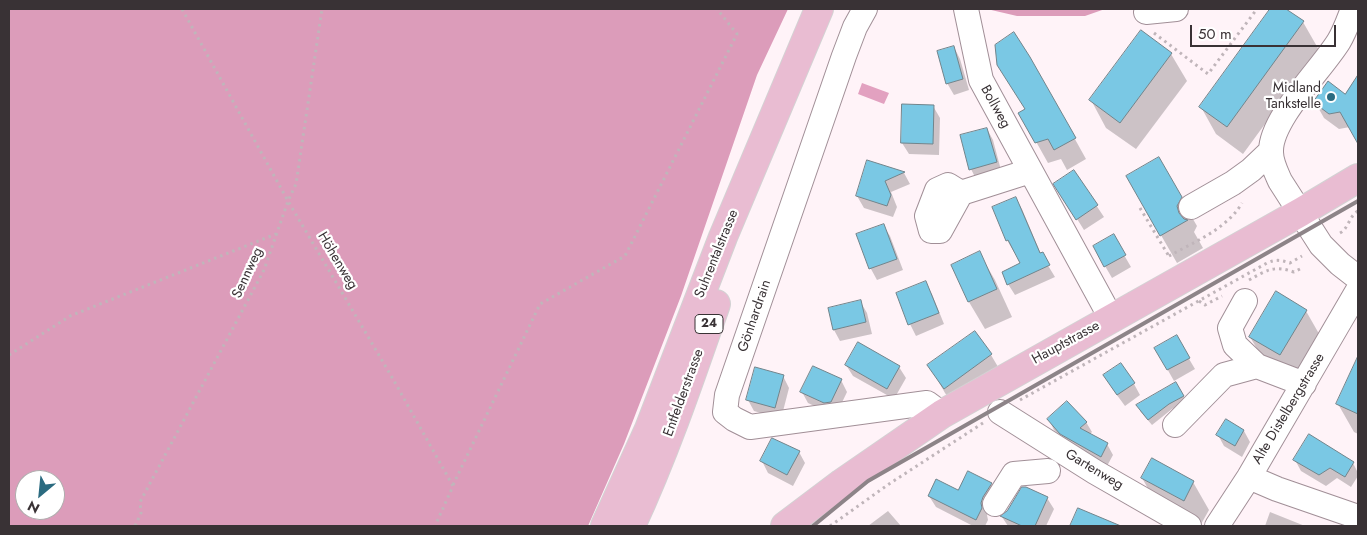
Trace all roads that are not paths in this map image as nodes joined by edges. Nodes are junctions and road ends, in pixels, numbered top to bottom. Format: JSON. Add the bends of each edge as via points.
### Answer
{"nodes":[{"id":1,"x":818,"y":9,"type":"edge"},
{"id":2,"x":865,"y":9,"type":"edge"},
{"id":3,"x":966,"y":9,"type":"edge"},
{"id":4,"x":1176,"y":9,"type":"edge"},
{"id":5,"x":1353,"y":9,"type":"edge"},
{"id":6,"x":1146,"y":12,"type":"road end"},
{"id":7,"x":763,"y":142,"type":"junction"},
{"id":8,"x":1271,"y":151,"type":"junction"},
{"id":9,"x":1030,"y":171,"type":"junction"},
{"id":10,"x":1358,"y":178,"type":"edge"},
{"id":11,"x":961,"y":193,"type":"dead end"},
{"id":12,"x":1191,"y":207,"type":"dead end"},
{"id":13,"x":1301,"y":212,"type":"junction"},
{"id":14,"x":1358,"y":278,"type":"edge"},
{"id":15,"x":1358,"y":290,"type":"edge"},
{"id":16,"x":1240,"y":292,"type":"road end"},
{"id":17,"x":1111,"y":318,"type":"junction"},
{"id":18,"x":1257,"y":366,"type":"junction"},
{"id":19,"x":1304,"y":384,"type":"junction"},
{"id":20,"x":1000,"y":412,"type":"road end"},
{"id":21,"x":942,"y":414,"type":"junction"},
{"id":22,"x":1176,"y":425,"type":"dead end"},
{"id":23,"x":1058,"y":448,"type":"junction"},
{"id":24,"x":1249,"y":477,"type":"junction"},
{"id":25,"x":996,"y":504,"type":"dead end"},
{"id":26,"x":644,"y":514,"type":"edge"},
{"id":27,"x":1358,"y":517,"type":"edge"},
{"id":28,"x":605,"y":526,"type":"edge"},
{"id":29,"x":630,"y":526,"type":"edge"},
{"id":30,"x":785,"y":526,"type":"edge"},
{"id":31,"x":1189,"y":526,"type":"edge"},
{"id":32,"x":1217,"y":526,"type":"edge"}],
"edges":[{"from":1,"to":7,"type":"main road","name":"Suhrentalstrasse","number":"24"},
{"from":2,"to":21,"type":"street","name":"Gönhardrain","via":[[844,56],[728,395],[725,412],[750,427],[927,403]]},
{"from":3,"to":9,"type":"street","name":"Bollweg","via":[[980,80]]},
{"from":4,"to":6,"type":"street"},
{"from":5,"to":8,"type":"street","via":[[1340,40],[1284,116]]},
{"from":7,"to":26,"type":"main road","name":"Entfelderstrasse","number":"24","via":[[732,259]]},
{"from":7,"to":28,"type":"main road","name":"Suhrentalstrasse","number":"24","via":[[649,429]]},
{"from":8,"to":12,"type":"street","via":[[1233,183]]},
{"from":8,"to":13,"type":"street","via":[[1275,171]]},
{"from":9,"to":11,"type":"street"},
{"from":9,"to":17,"type":"street","name":"Bollweg"},
{"from":10,"to":13,"type":"main road","name":"Hauptstrasse"},
{"from":13,"to":14,"type":"street","via":[[1320,245]]},
{"from":13,"to":17,"type":"main road","name":"Hauptstrasse"},
{"from":15,"to":19,"type":"street","name":"Alte Distelbergstrasse"},
{"from":16,"to":18,"type":"street","via":[[1230,328],[1235,345]]},
{"from":17,"to":21,"type":"main road","name":"Hauptstrasse"},
{"from":18,"to":19,"type":"street"},
{"from":18,"to":22,"type":"street","via":[[1224,375]]},
{"from":19,"to":24,"type":"street","name":"Alte Distelbergstrasse"},
{"from":20,"to":23,"type":"street","name":"Gartenweg"},
{"from":21,"to":30,"type":"main road","name":"Hauptstrasse"},
{"from":23,"to":25,"type":"street","via":[[1045,480],[1014,474]]},
{"from":23,"to":31,"type":"street","name":"Gartenweg"},
{"from":24,"to":27,"type":"street"},
{"from":24,"to":32,"type":"street","name":"Alte Distelbergstrasse"},
{"from":26,"to":29,"type":"main road","name":"Entfelderstrasse","number":"24"}]}
